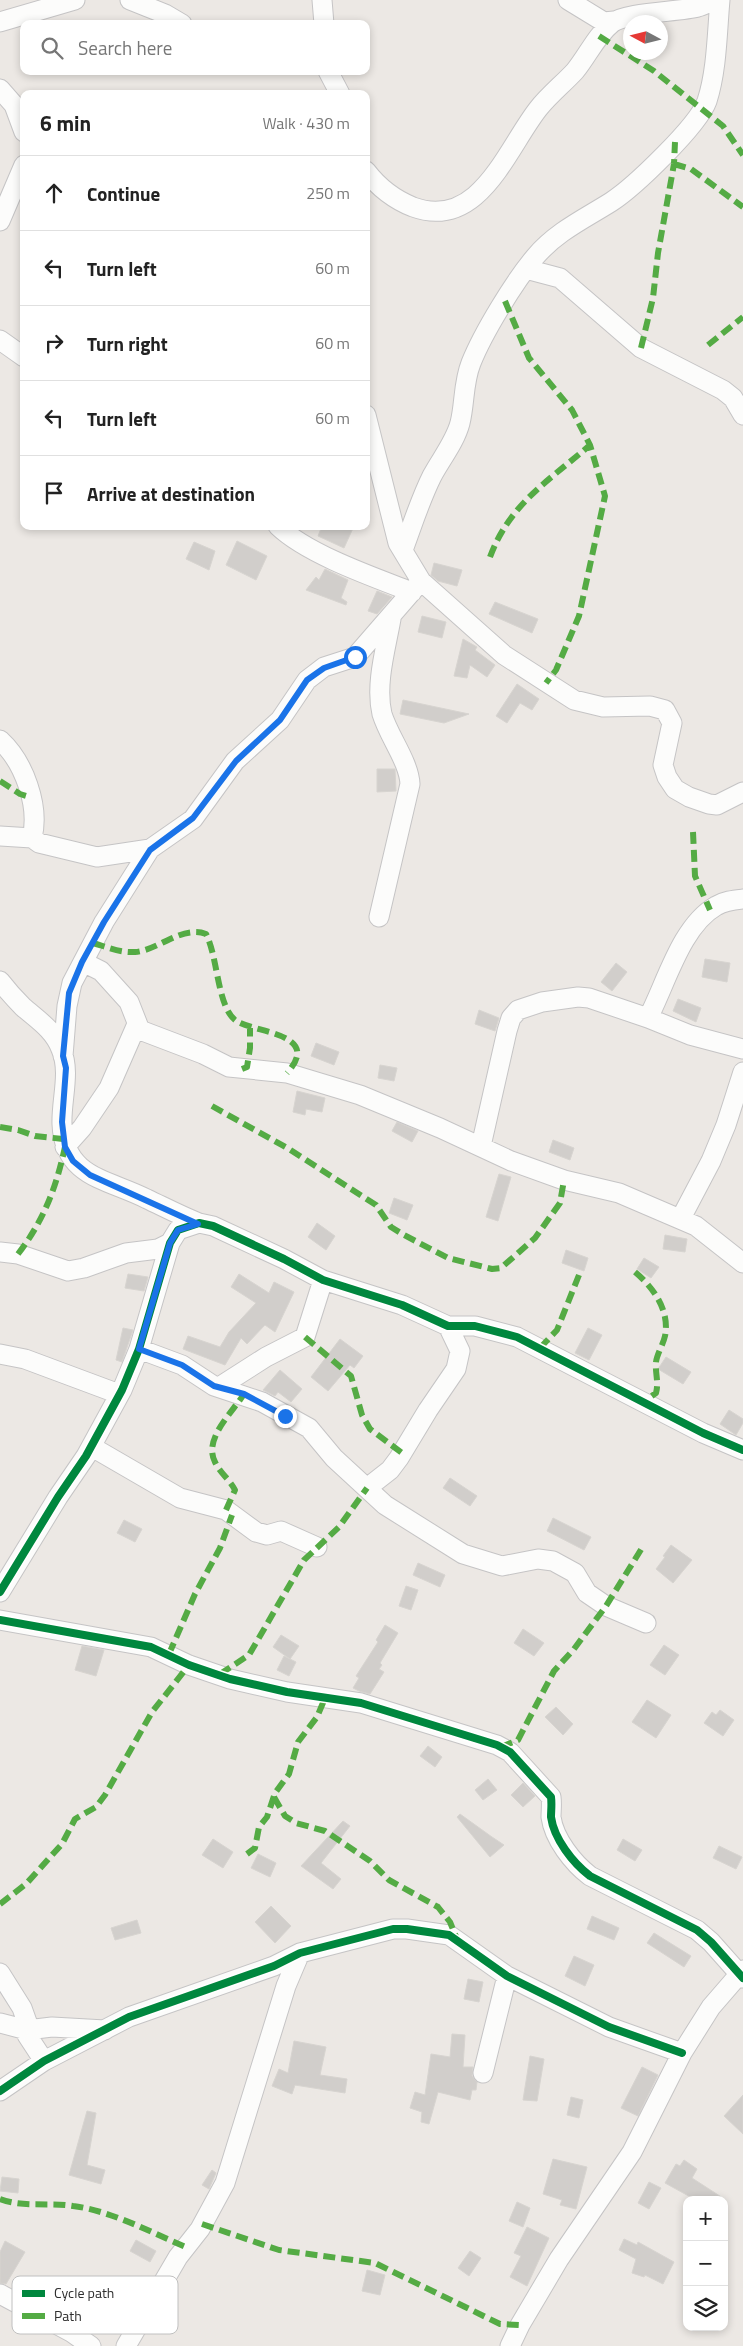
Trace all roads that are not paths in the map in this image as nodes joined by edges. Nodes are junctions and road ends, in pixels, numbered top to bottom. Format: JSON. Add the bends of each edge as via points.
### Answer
{"nodes":[{"id":1,"x":75,"y":0,"type":"edge"},
{"id":2,"x":130,"y":0,"type":"edge"},
{"id":3,"x":322,"y":0,"type":"edge"},
{"id":4,"x":568,"y":0,"type":"edge"},
{"id":5,"x":715,"y":0,"type":"edge"},
{"id":6,"x":720,"y":0,"type":"edge"},
{"id":7,"x":175,"y":20,"type":"edge"},
{"id":8,"x":324,"y":20,"type":"edge"},
{"id":9,"x":0,"y":22,"type":"edge"},
{"id":10,"x":614,"y":22,"type":"junction"},
{"id":11,"x":330,"y":75,"type":"edge"},
{"id":12,"x":0,"y":89,"type":"edge"},
{"id":13,"x":338,"y":90,"type":"edge"},
{"id":14,"x":20,"y":121,"type":"edge"},
{"id":15,"x":20,"y":174,"type":"edge"},
{"id":16,"x":370,"y":176,"type":"edge"},
{"id":17,"x":0,"y":221,"type":"edge"},
{"id":18,"x":526,"y":269,"type":"junction"},
{"id":19,"x":0,"y":340,"type":"edge"},
{"id":20,"x":20,"y":354,"type":"edge"},
{"id":21,"x":743,"y":416,"type":"edge"},
{"id":22,"x":370,"y":431,"type":"edge"},
{"id":23,"x":283,"y":530,"type":"edge"},
{"id":24,"x":403,"y":550,"type":"junction"},
{"id":25,"x":416,"y":587,"type":"junction"},
{"id":26,"x":391,"y":619,"type":"junction"},
{"id":27,"x":0,"y":740,"type":"edge"},
{"id":28,"x":743,"y":792,"type":"edge"},
{"id":29,"x":0,"y":836,"type":"edge"},
{"id":30,"x":32,"y":838,"type":"junction"},
{"id":31,"x":150,"y":850,"type":"junction"},
{"id":32,"x":743,"y":899,"type":"edge"},
{"id":33,"x":379,"y":917,"type":"dead end"},
{"id":34,"x":82,"y":962,"type":"junction"},
{"id":35,"x":0,"y":981,"type":"edge"},
{"id":36,"x":648,"y":1018,"type":"junction"},
{"id":37,"x":137,"y":1024,"type":"junction"},
{"id":38,"x":743,"y":1049,"type":"edge"},
{"id":39,"x":63,"y":1056,"type":"junction"},
{"id":40,"x":743,"y":1072,"type":"edge"},
{"id":41,"x":481,"y":1146,"type":"junction"},
{"id":42,"x":65,"y":1147,"type":"junction"},
{"id":43,"x":682,"y":1218,"type":"junction"},
{"id":44,"x":198,"y":1224,"type":"junction"},
{"id":45,"x":170,"y":1243,"type":"junction"},
{"id":46,"x":0,"y":1252,"type":"edge"},
{"id":47,"x":743,"y":1263,"type":"edge"},
{"id":48,"x":323,"y":1280,"type":"junction"},
{"id":49,"x":448,"y":1326,"type":"junction"},
{"id":50,"x":139,"y":1349,"type":"junction"},
{"id":51,"x":0,"y":1354,"type":"edge"},
{"id":52,"x":219,"y":1387,"type":"junction"},
{"id":53,"x":122,"y":1390,"type":"junction"},
{"id":54,"x":92,"y":1447,"type":"junction"},
{"id":55,"x":743,"y":1450,"type":"edge"},
{"id":56,"x":367,"y":1488,"type":"junction"},
{"id":57,"x":317,"y":1547,"type":"dead end"},
{"id":58,"x":0,"y":1592,"type":"edge"},
{"id":59,"x":0,"y":1620,"type":"edge"},
{"id":60,"x":646,"y":1623,"type":"dead end"},
{"id":61,"x":300,"y":1953,"type":"junction"},
{"id":62,"x":0,"y":1973,"type":"edge"},
{"id":63,"x":741,"y":1974,"type":"edge"},
{"id":64,"x":507,"y":1976,"type":"junction"},
{"id":65,"x":0,"y":2024,"type":"edge"},
{"id":66,"x":27,"y":2030,"type":"junction"},
{"id":67,"x":105,"y":2030,"type":"junction"},
{"id":68,"x":682,"y":2053,"type":"junction"},
{"id":69,"x":44,"y":2061,"type":"junction"},
{"id":70,"x":483,"y":2073,"type":"dead end"},
{"id":71,"x":0,"y":2091,"type":"edge"},
{"id":72,"x":166,"y":2276,"type":"edge"},
{"id":73,"x":0,"y":2294,"type":"edge"},
{"id":74,"x":12,"y":2300,"type":"edge"},
{"id":75,"x":74,"y":2334,"type":"edge"},
{"id":76,"x":133,"y":2334,"type":"edge"},
{"id":77,"x":91,"y":2346,"type":"edge"},
{"id":78,"x":126,"y":2346,"type":"edge"},
{"id":79,"x":510,"y":2346,"type":"edge"}],
"edges":[{"from":1,"to":9,"type":"street"},
{"from":2,"to":7,"type":"street"},
{"from":3,"to":8,"type":"street"},
{"from":4,"to":10,"type":"street","via":[[604,22]]},
{"from":5,"to":10,"type":"street","via":[[697,8]]},
{"from":6,"to":18,"type":"street","via":[[710,92],[695,121],[632,184],[612,201],[555,237]]},
{"from":10,"to":16,"type":"street","via":[[576,70],[539,108],[488,183],[472,200],[450,211],[426,211],[389,195]]},
{"from":11,"to":13,"type":"street"},
{"from":12,"to":14,"type":"street","via":[[14,105]]},
{"from":15,"to":17,"type":"street"},
{"from":18,"to":21,"type":"street","via":[[560,278],[641,348],[723,390],[733,398]]},
{"from":18,"to":24,"type":"street","via":[[470,364],[460,423],[431,479]]},
{"from":19,"to":20,"type":"street"},
{"from":22,"to":24,"type":"street","via":[[398,543]]},
{"from":23,"to":25,"type":"street","via":[[302,544],[356,570]]},
{"from":24,"to":25,"type":"street"},
{"from":25,"to":26,"type":"street"},
{"from":25,"to":28,"type":"street","via":[[504,655],[574,700],[602,707],[650,706],[665,710],[672,723],[663,765],[675,789],[695,799],[717,804]]},
{"from":26,"to":31,"type":"street","via":[[352,660],[324,668],[307,680],[280,720],[236,761],[193,818]]},
{"from":26,"to":33,"type":"street","via":[[380,694],[382,713],[410,773],[410,784]]},
{"from":27,"to":30,"type":"street","via":[[20,764],[34,810],[36,824]]},
{"from":29,"to":30,"type":"street"},
{"from":30,"to":31,"type":"street","via":[[39,843],[96,857]]},
{"from":31,"to":34,"type":"street"},
{"from":32,"to":36,"type":"street","via":[[718,904],[688,935]]},
{"from":34,"to":37,"type":"street","via":[[102,971],[128,1002]]},
{"from":34,"to":39,"type":"street","via":[[69,993]]},
{"from":35,"to":39,"type":"street","via":[[23,1007],[50,1029]]},
{"from":36,"to":38,"type":"street","via":[[690,1035]]},
{"from":36,"to":41,"type":"street","via":[[578,997],[542,1002],[518,1010],[507,1031]]},
{"from":37,"to":41,"type":"street","via":[[140,1030],[229,1067],[287,1073],[326,1084],[368,1098]]},
{"from":37,"to":42,"type":"street","via":[[109,1088]]},
{"from":39,"to":42,"type":"street","via":[[66,1068],[62,1122]]},
{"from":40,"to":43,"type":"street","via":[[714,1154]]},
{"from":41,"to":43,"type":"street","via":[[511,1161],[564,1180],[619,1193]]},
{"from":42,"to":44,"type":"street","via":[[73,1161],[90,1175]]},
{"from":43,"to":47,"type":"street","via":[[718,1241]]},
{"from":44,"to":45,"type":"street","via":[[178,1230]]},
{"from":44,"to":48,"type":"street","via":[[212,1226]]},
{"from":45,"to":46,"type":"street","via":[[158,1249],[126,1253],[68,1271],[18,1254]]},
{"from":45,"to":50,"type":"street"},
{"from":48,"to":49,"type":"street","via":[[402,1306]]},
{"from":48,"to":52,"type":"street","via":[[305,1338],[266,1357]]},
{"from":49,"to":55,"type":"street","via":[[475,1326],[517,1337],[703,1433]]},
{"from":49,"to":56,"type":"street","via":[[460,1350],[456,1370],[390,1470]]},
{"from":50,"to":52,"type":"street","via":[[182,1365]]},
{"from":50,"to":53,"type":"street"},
{"from":51,"to":53,"type":"street","via":[[25,1359],[119,1394]]},
{"from":52,"to":56,"type":"street","via":[[262,1402],[309,1428],[334,1458]]},
{"from":53,"to":54,"type":"street"},
{"from":54,"to":57,"type":"street","via":[[180,1498],[226,1510],[256,1532],[267,1535],[281,1531]]},
{"from":54,"to":58,"type":"street"},
{"from":56,"to":60,"type":"street","via":[[385,1505],[463,1554],[502,1566],[538,1559],[553,1561],[575,1572],[587,1592],[606,1606]]},
{"from":59,"to":63,"type":"street","via":[[151,1647],[230,1679],[287,1692],[361,1703],[497,1745],[510,1752],[551,1798],[555,1832],[582,1870],[696,1930]]},
{"from":61,"to":64,"type":"street","via":[[393,1929],[407,1929],[449,1935]]},
{"from":61,"to":67,"type":"street","via":[[274,1966],[129,2017]]},
{"from":61,"to":72,"type":"street","via":[[286,1986],[225,2182],[200,2229]]},
{"from":62,"to":66,"type":"street","via":[[22,2008]]},
{"from":63,"to":68,"type":"street","via":[[711,2007]]},
{"from":64,"to":68,"type":"street","via":[[609,2026]]},
{"from":64,"to":70,"type":"street"},
{"from":65,"to":66,"type":"street"},
{"from":66,"to":67,"type":"street","via":[[52,2027]]},
{"from":66,"to":69,"type":"street"},
{"from":67,"to":69,"type":"street"},
{"from":68,"to":79,"type":"street","via":[[632,2152],[559,2259]]},
{"from":69,"to":71,"type":"street"},
{"from":73,"to":74,"type":"street"},
{"from":75,"to":77,"type":"street"},
{"from":76,"to":78,"type":"street"}]}
